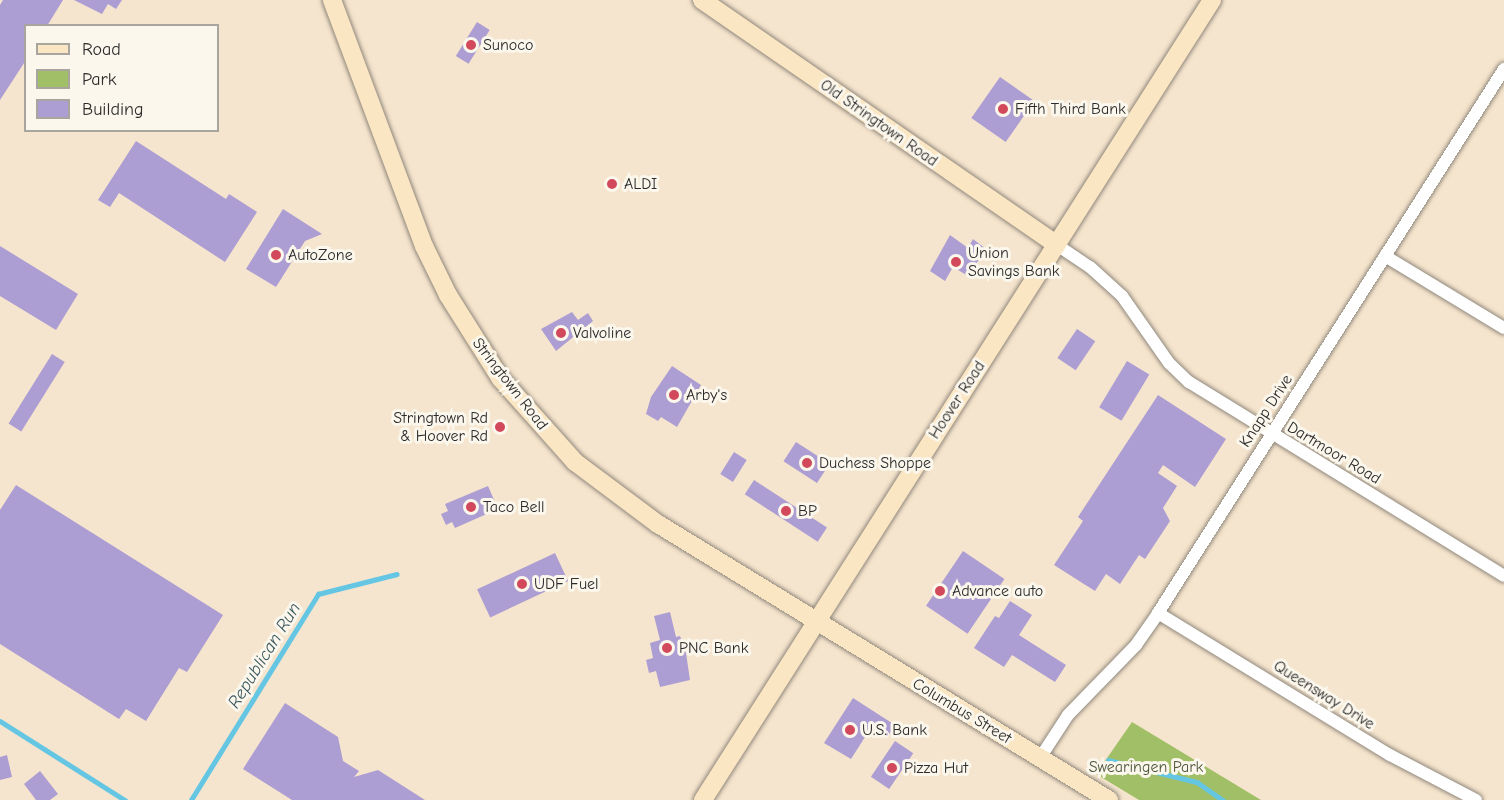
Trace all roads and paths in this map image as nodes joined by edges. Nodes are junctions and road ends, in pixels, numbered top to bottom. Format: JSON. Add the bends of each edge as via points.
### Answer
{"nodes":[{"id":1,"x":332,"y":0,"type":"edge"},
{"id":2,"x":702,"y":0,"type":"edge"},
{"id":3,"x":1212,"y":0,"type":"edge"},
{"id":4,"x":1504,"y":69,"type":"edge"},
{"id":5,"x":1500,"y":85,"type":"edge"},
{"id":6,"x":1057,"y":244,"type":"junction"},
{"id":7,"x":1385,"y":256,"type":"junction"},
{"id":8,"x":1504,"y":328,"type":"edge"},
{"id":9,"x":1271,"y":434,"type":"junction"},
{"id":10,"x":1504,"y":576,"type":"edge"},
{"id":11,"x":1158,"y":613,"type":"junction"},
{"id":12,"x":816,"y":620,"type":"junction"},
{"id":13,"x":1040,"y":758,"type":"junction"},
{"id":14,"x":703,"y":800,"type":"edge"},
{"id":15,"x":1109,"y":800,"type":"edge"},
{"id":16,"x":1476,"y":800,"type":"edge"}],
"edges":[{"from":1,"to":12,"type":"main road","name":"Stringtown Road","via":[[424,246],[459,313],[501,379],[568,455],[605,486],[658,524]]},
{"from":2,"to":6,"type":"main road","name":"Old Stringtown Road"},
{"from":3,"to":6,"type":"main road","name":"Hoover Road"},
{"from":4,"to":5,"type":"street","name":"Knapp Drive"},
{"from":5,"to":7,"type":"street","name":"Knapp Drive"},
{"from":6,"to":9,"type":"street","name":"Dartmoor Road","via":[[1122,296],[1179,373]]},
{"from":6,"to":12,"type":"main road","name":"Hoover Road"},
{"from":7,"to":8,"type":"street"},
{"from":7,"to":9,"type":"street","name":"Knapp Drive"},
{"from":9,"to":10,"type":"street","name":"Dartmoor Road"},
{"from":9,"to":11,"type":"street","name":"Knapp Drive"},
{"from":11,"to":13,"type":"street","name":"Knapp Drive","via":[[1136,645],[1068,715]]},
{"from":11,"to":16,"type":"street","name":"Queensway Drive","via":[[1390,755]]},
{"from":12,"to":13,"type":"main road","name":"Columbus Street"},
{"from":12,"to":14,"type":"main road","name":"Hoover Road"},
{"from":13,"to":15,"type":"main road","name":"Columbus Street"}]}
